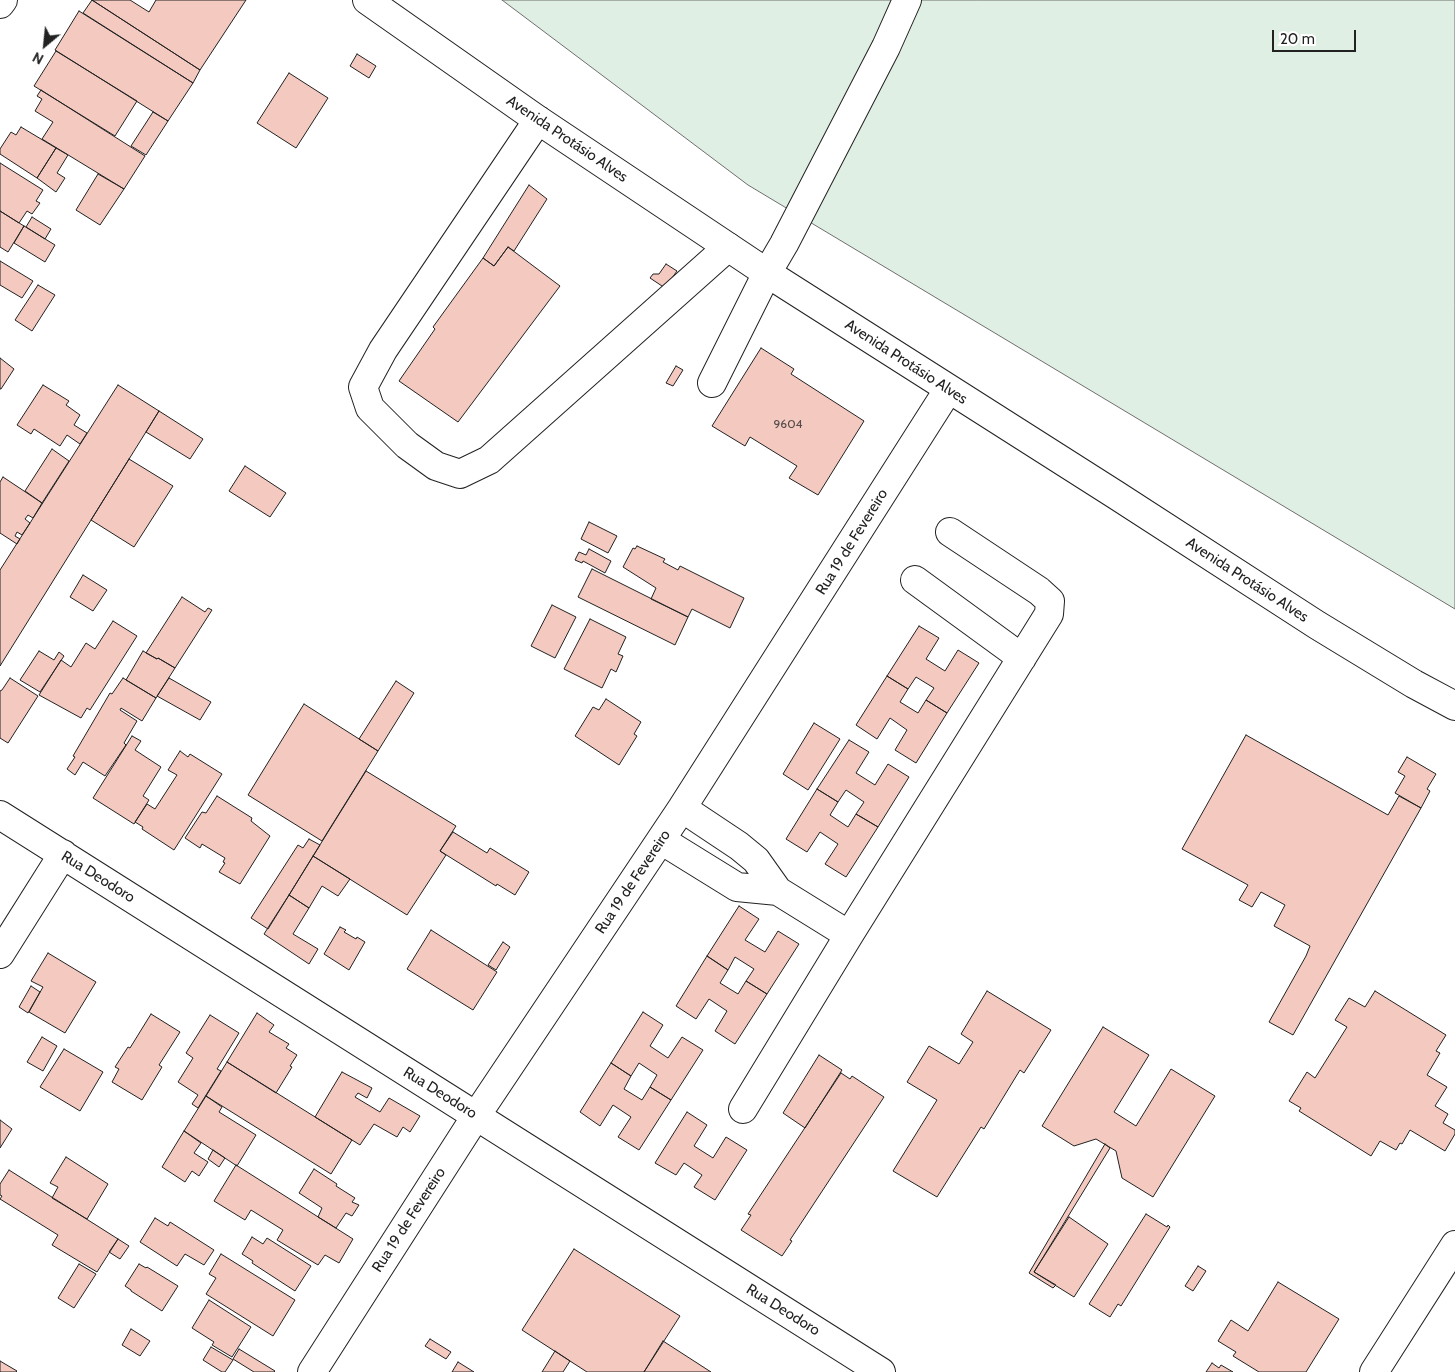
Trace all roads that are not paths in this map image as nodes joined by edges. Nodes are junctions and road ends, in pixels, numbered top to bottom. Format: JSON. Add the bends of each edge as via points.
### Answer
{"nodes":[{"id":1,"x":3,"y":0,"type":"edge"},
{"id":2,"x":367,"y":0,"type":"edge"},
{"id":3,"x":907,"y":0,"type":"edge"},
{"id":4,"x":0,"y":4,"type":"edge"},
{"id":5,"x":538,"y":120,"type":"junction"},
{"id":6,"x":728,"y":247,"type":"junction"},
{"id":7,"x":767,"y":273,"type":"junction"},
{"id":8,"x":712,"y":383,"type":"dead end"},
{"id":9,"x":948,"y":390,"type":"junction"},
{"id":10,"x":950,"y":532,"type":"dead end"},
{"id":11,"x":914,"y":580,"type":"dead end"},
{"id":12,"x":1022,"y":658,"type":"junction"},
{"id":13,"x":1455,"y":706,"type":"edge"},
{"id":14,"x":682,"y":808,"type":"junction"},
{"id":15,"x":0,"y":815,"type":"edge"},
{"id":16,"x":661,"y":840,"type":"junction"},
{"id":17,"x":62,"y":854,"type":"junction"},
{"id":18,"x":778,"y":890,"type":"junction"},
{"id":19,"x":849,"y":934,"type":"junction"},
{"id":20,"x":0,"y":954,"type":"edge"},
{"id":21,"x":743,"y":1109,"type":"dead end"},
{"id":22,"x":476,"y":1116,"type":"junction"},
{"id":23,"x":1455,"y":1246,"type":"edge"},
{"id":24,"x":312,"y":1372,"type":"edge"},
{"id":25,"x":881,"y":1372,"type":"edge"},
{"id":26,"x":1374,"y":1372,"type":"edge"}],
"edges":[{"from":1,"to":4,"type":"street"},
{"from":2,"to":5,"type":"street","name":"Avenida Protásio Alves"},
{"from":3,"to":7,"type":"street","via":[[886,47]]},
{"from":5,"to":6,"type":"street","name":"Avenida Protásio Alves"},
{"from":5,"to":6,"type":"street","via":[[383,350],[363,386],[370,408],[407,445],[436,466],[460,474],[489,460]]},
{"from":6,"to":7,"type":"street","name":"Avenida Protásio Alves"},
{"from":7,"to":8,"type":"street"},
{"from":7,"to":9,"type":"street","name":"Avenida Protásio Alves"},
{"from":9,"to":13,"type":"street","name":"Avenida Protásio Alves","via":[[1317,625]]},
{"from":9,"to":14,"type":"street","name":"Rua 19 de Fevereiro"},
{"from":10,"to":12,"type":"street","via":[[1050,601],[1049,614]]},
{"from":11,"to":12,"type":"street"},
{"from":12,"to":19,"type":"street"},
{"from":14,"to":16,"type":"street","name":"Rua 19 de Fevereiro"},
{"from":14,"to":18,"type":"street","via":[[756,860]]},
{"from":15,"to":17,"type":"street","name":"Rua Deodoro"},
{"from":16,"to":18,"type":"street","via":[[737,888]]},
{"from":16,"to":22,"type":"street","name":"Rua 19 de Fevereiro"},
{"from":17,"to":20,"type":"street"},
{"from":17,"to":22,"type":"street","name":"Rua Deodoro"},
{"from":18,"to":19,"type":"street"},
{"from":19,"to":21,"type":"street"},
{"from":22,"to":24,"type":"street","name":"Rua 19 de Fevereiro"},
{"from":22,"to":25,"type":"street","name":"Rua Deodoro"},
{"from":23,"to":26,"type":"street"}]}
